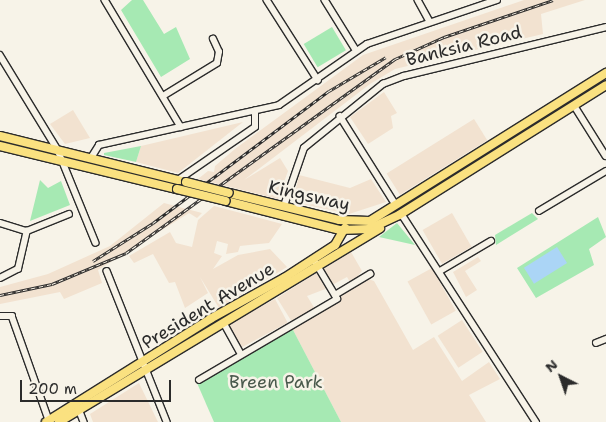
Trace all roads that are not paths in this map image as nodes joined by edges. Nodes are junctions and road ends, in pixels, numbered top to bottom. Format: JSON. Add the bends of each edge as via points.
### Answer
{"nodes":[{"id":1,"x":105,"y":0,"type":"edge"},
{"id":2,"x":267,"y":0,"type":"edge"},
{"id":3,"x":325,"y":0,"type":"edge"},
{"id":4,"x":418,"y":0,"type":"edge"},
{"id":5,"x":497,"y":0,"type":"edge"},
{"id":6,"x":430,"y":22,"type":"junction"},
{"id":7,"x":606,"y":27,"type":"edge"},
{"id":8,"x":213,"y":39,"type":"dead end"},
{"id":9,"x":356,"y":50,"type":"junction"},
{"id":10,"x":0,"y":54,"type":"edge"},
{"id":11,"x":606,"y":73,"type":"edge"},
{"id":12,"x":318,"y":80,"type":"junction"},
{"id":13,"x":606,"y":85,"type":"edge"},
{"id":14,"x":163,"y":96,"type":"junction"},
{"id":15,"x":568,"y":97,"type":"junction"},
{"id":16,"x":574,"y":105,"type":"junction"},
{"id":17,"x":255,"y":111,"type":"junction"},
{"id":18,"x":340,"y":116,"type":"junction"},
{"id":19,"x":181,"y":128,"type":"junction"},
{"id":20,"x":0,"y":136,"type":"edge"},
{"id":21,"x":0,"y":146,"type":"edge"},
{"id":22,"x":58,"y":150,"type":"junction"},
{"id":23,"x":606,"y":156,"type":"edge"},
{"id":24,"x":91,"y":158,"type":"junction"},
{"id":25,"x":63,"y":161,"type":"junction"},
{"id":26,"x":606,"y":171,"type":"edge"},
{"id":27,"x":178,"y":180,"type":"junction"},
{"id":28,"x":396,"y":205,"type":"junction"},
{"id":29,"x":284,"y":206,"type":"junction"},
{"id":30,"x":539,"y":211,"type":"dead end"},
{"id":31,"x":69,"y":214,"type":"dead end"},
{"id":32,"x":400,"y":214,"type":"junction"},
{"id":33,"x":282,"y":215,"type":"junction"},
{"id":34,"x":352,"y":222,"type":"junction"},
{"id":35,"x":0,"y":223,"type":"edge"},
{"id":36,"x":27,"y":231,"type":"junction"},
{"id":37,"x":348,"y":231,"type":"junction"},
{"id":38,"x":491,"y":241,"type":"dead end"},
{"id":39,"x":96,"y":243,"type":"dead end"},
{"id":40,"x":342,"y":249,"type":"junction"},
{"id":41,"x":315,"y":261,"type":"junction"},
{"id":42,"x":107,"y":271,"type":"dead end"},
{"id":43,"x":440,"y":271,"type":"junction"},
{"id":44,"x":370,"y":274,"type":"dead end"},
{"id":45,"x":0,"y":278,"type":"edge"},
{"id":46,"x":335,"y":295,"type":"junction"},
{"id":47,"x":0,"y":316,"type":"edge"},
{"id":48,"x":224,"y":323,"type":"junction"},
{"id":49,"x":197,"y":329,"type":"junction"},
{"id":50,"x":606,"y":339,"type":"edge"},
{"id":51,"x":596,"y":343,"type":"dead end"},
{"id":52,"x":241,"y":354,"type":"junction"},
{"id":53,"x":145,"y":366,"type":"junction"},
{"id":54,"x":199,"y":380,"type":"dead end"},
{"id":55,"x":78,"y":406,"type":"junction"},
{"id":56,"x":48,"y":421,"type":"edge"},
{"id":57,"x":59,"y":422,"type":"edge"},
{"id":58,"x":84,"y":422,"type":"edge"},
{"id":59,"x":167,"y":422,"type":"edge"},
{"id":60,"x":536,"y":422,"type":"edge"}],
"edges":[{"from":1,"to":14,"type":"street"},
{"from":2,"to":12,"type":"street"},
{"from":3,"to":9,"type":"street"},
{"from":4,"to":6,"type":"street"},
{"from":5,"to":6,"type":"street"},
{"from":6,"to":9,"type":"street"},
{"from":7,"to":18,"type":"street","name":"Banksia Road","via":[[393,79]]},
{"from":8,"to":14,"type":"street","via":[[219,52],[217,63]]},
{"from":9,"to":12,"type":"street"},
{"from":10,"to":22,"type":"street"},
{"from":11,"to":15,"type":"main road","name":"Kingsway"},
{"from":12,"to":17,"type":"street","via":[[287,102]]},
{"from":13,"to":16,"type":"main road","name":"Kingsway"},
{"from":14,"to":19,"type":"street"},
{"from":15,"to":16,"type":"main road"},
{"from":15,"to":28,"type":"main road","name":"Kingsway"},
{"from":16,"to":23,"type":"street"},
{"from":16,"to":32,"type":"main road","name":"Kingsway"},
{"from":17,"to":19,"type":"street"},
{"from":17,"to":27,"type":"street","via":[[255,128]]},
{"from":18,"to":28,"type":"street"},
{"from":18,"to":29,"type":"street","name":"Banksia Road","via":[[300,153]]},
{"from":19,"to":24,"type":"street","via":[[99,145]]},
{"from":20,"to":22,"type":"main road","name":"Kingsway"},
{"from":21,"to":25,"type":"main road","name":"Kingsway"},
{"from":22,"to":24,"type":"main road","name":"Kingsway"},
{"from":22,"to":25,"type":"street"},
{"from":24,"to":27,"type":"main road","name":"Kingsway"},
{"from":25,"to":33,"type":"main road","name":"Kingsway","bridge":true},
{"from":25,"to":39,"type":"street"},
{"from":26,"to":30,"type":"street"},
{"from":27,"to":29,"type":"main road","name":"Kingsway","bridge":true},
{"from":28,"to":32,"type":"main road"},
{"from":28,"to":34,"type":"main road","name":"Kingsway","via":[[374,219]]},
{"from":29,"to":33,"type":"main road"},
{"from":29,"to":34,"type":"main road","name":"Kingsway"},
{"from":31,"to":36,"type":"street"},
{"from":32,"to":37,"type":"main road","name":"Kingsway","via":[[375,227]]},
{"from":32,"to":40,"type":"main road","name":"President Avenue"},
{"from":32,"to":43,"type":"street"},
{"from":33,"to":37,"type":"main road","name":"Kingsway"},
{"from":34,"to":37,"type":"main road"},
{"from":35,"to":36,"type":"street"},
{"from":36,"to":45,"type":"street","via":[[18,269]]},
{"from":37,"to":40,"type":"main road"},
{"from":37,"to":41,"type":"main road","name":"President Avenue"},
{"from":38,"to":43,"type":"street"},
{"from":40,"to":41,"type":"main road","name":"President Avenue"},
{"from":41,"to":46,"type":"street"},
{"from":41,"to":48,"type":"main road","name":"President Avenue"},
{"from":41,"to":49,"type":"main road","name":"President Avenue"},
{"from":42,"to":53,"type":"street"},
{"from":43,"to":60,"type":"street"},
{"from":44,"to":46,"type":"street"},
{"from":46,"to":52,"type":"street","via":[[337,299]]},
{"from":47,"to":56,"type":"street","via":[[12,316]]},
{"from":48,"to":49,"type":"main road"},
{"from":48,"to":52,"type":"street"},
{"from":48,"to":53,"type":"main road","name":"President Avenue"},
{"from":49,"to":53,"type":"main road","name":"President Avenue"},
{"from":50,"to":51,"type":"street"},
{"from":52,"to":54,"type":"street"},
{"from":53,"to":55,"type":"main road","name":"President Avenue"},
{"from":53,"to":59,"type":"street"},
{"from":55,"to":56,"type":"main road","name":"President Avenue"},
{"from":55,"to":57,"type":"main road","name":"President Avenue"},
{"from":55,"to":58,"type":"street"}]}
